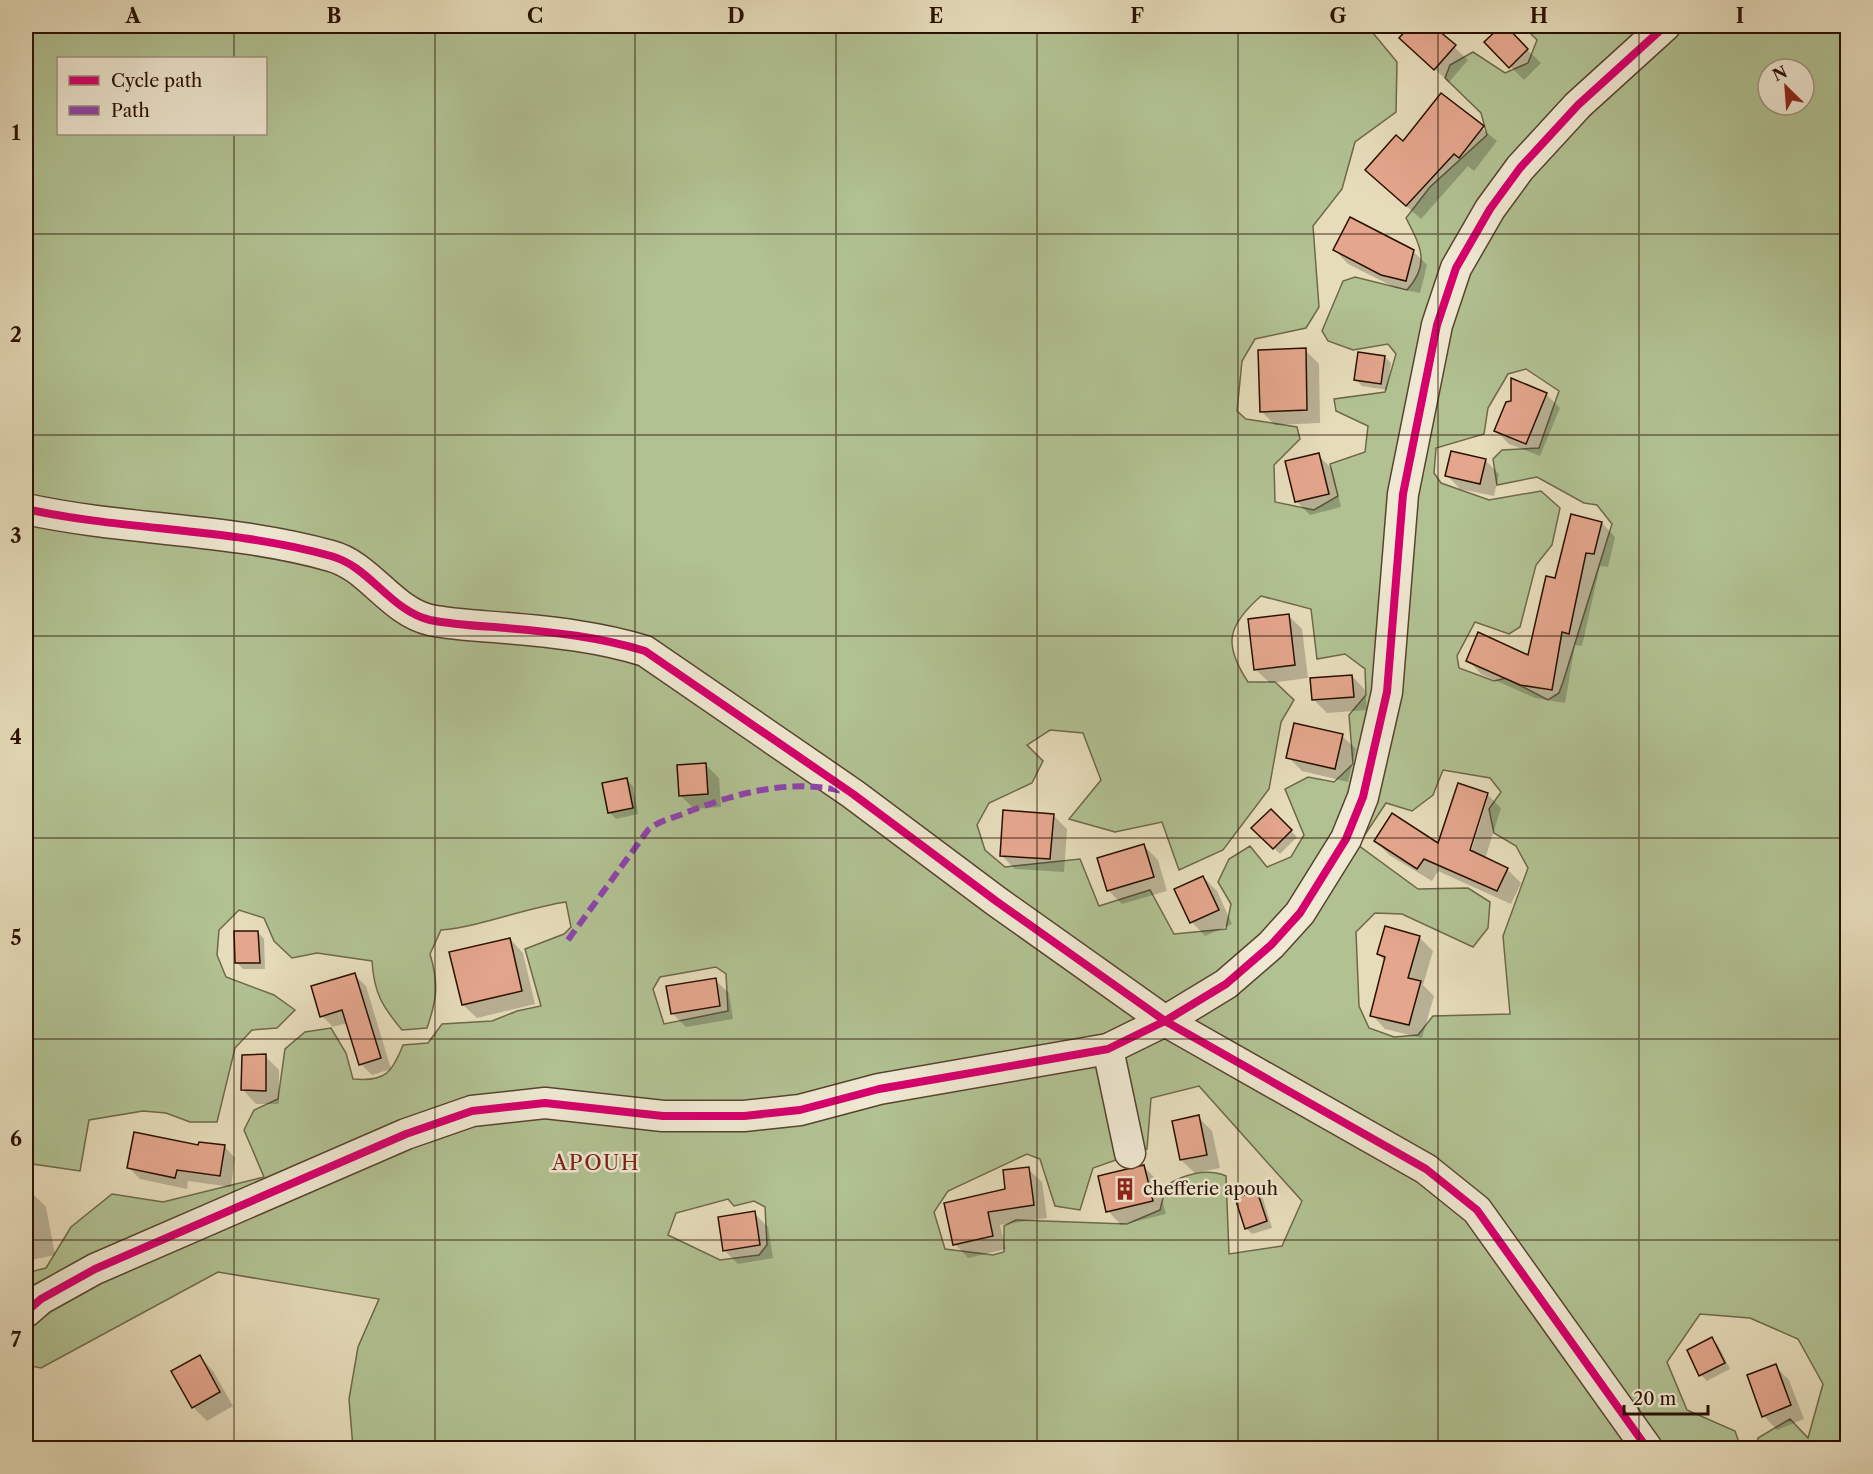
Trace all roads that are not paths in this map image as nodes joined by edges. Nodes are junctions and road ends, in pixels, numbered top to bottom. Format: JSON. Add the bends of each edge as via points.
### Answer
{"nodes":[{"id":1,"x":1665,"y":26,"type":"edge"},
{"id":2,"x":26,"y":509,"type":"edge"},
{"id":3,"x":1165,"y":1021,"type":"junction"},
{"id":4,"x":1108,"y":1049,"type":"junction"},
{"id":5,"x":1130,"y":1153,"type":"dead end"},
{"id":6,"x":26,"y":1312,"type":"edge"},
{"id":7,"x":1647,"y":1449,"type":"edge"}],
"edges":[{"from":1,"to":3,"type":"street","via":[[1578,105],[1520,168],[1490,209],[1456,268],[1437,325],[1403,494],[1387,692],[1363,797],[1346,838],[1300,913],[1271,945],[1226,984]]},
{"from":2,"to":3,"type":"street","via":[[80,520],[263,541],[334,556],[371,579],[406,609],[427,619],[543,631],[616,642],[645,651],[853,794],[996,902]]},
{"from":3,"to":4,"type":"street"},
{"from":3,"to":7,"type":"street","via":[[1426,1169],[1458,1192],[1477,1210]]},
{"from":4,"to":5,"type":"street"},
{"from":4,"to":6,"type":"street","via":[[879,1089],[800,1110],[744,1116],[663,1116],[545,1103],[472,1111],[406,1134],[95,1269],[41,1299]]}]}
